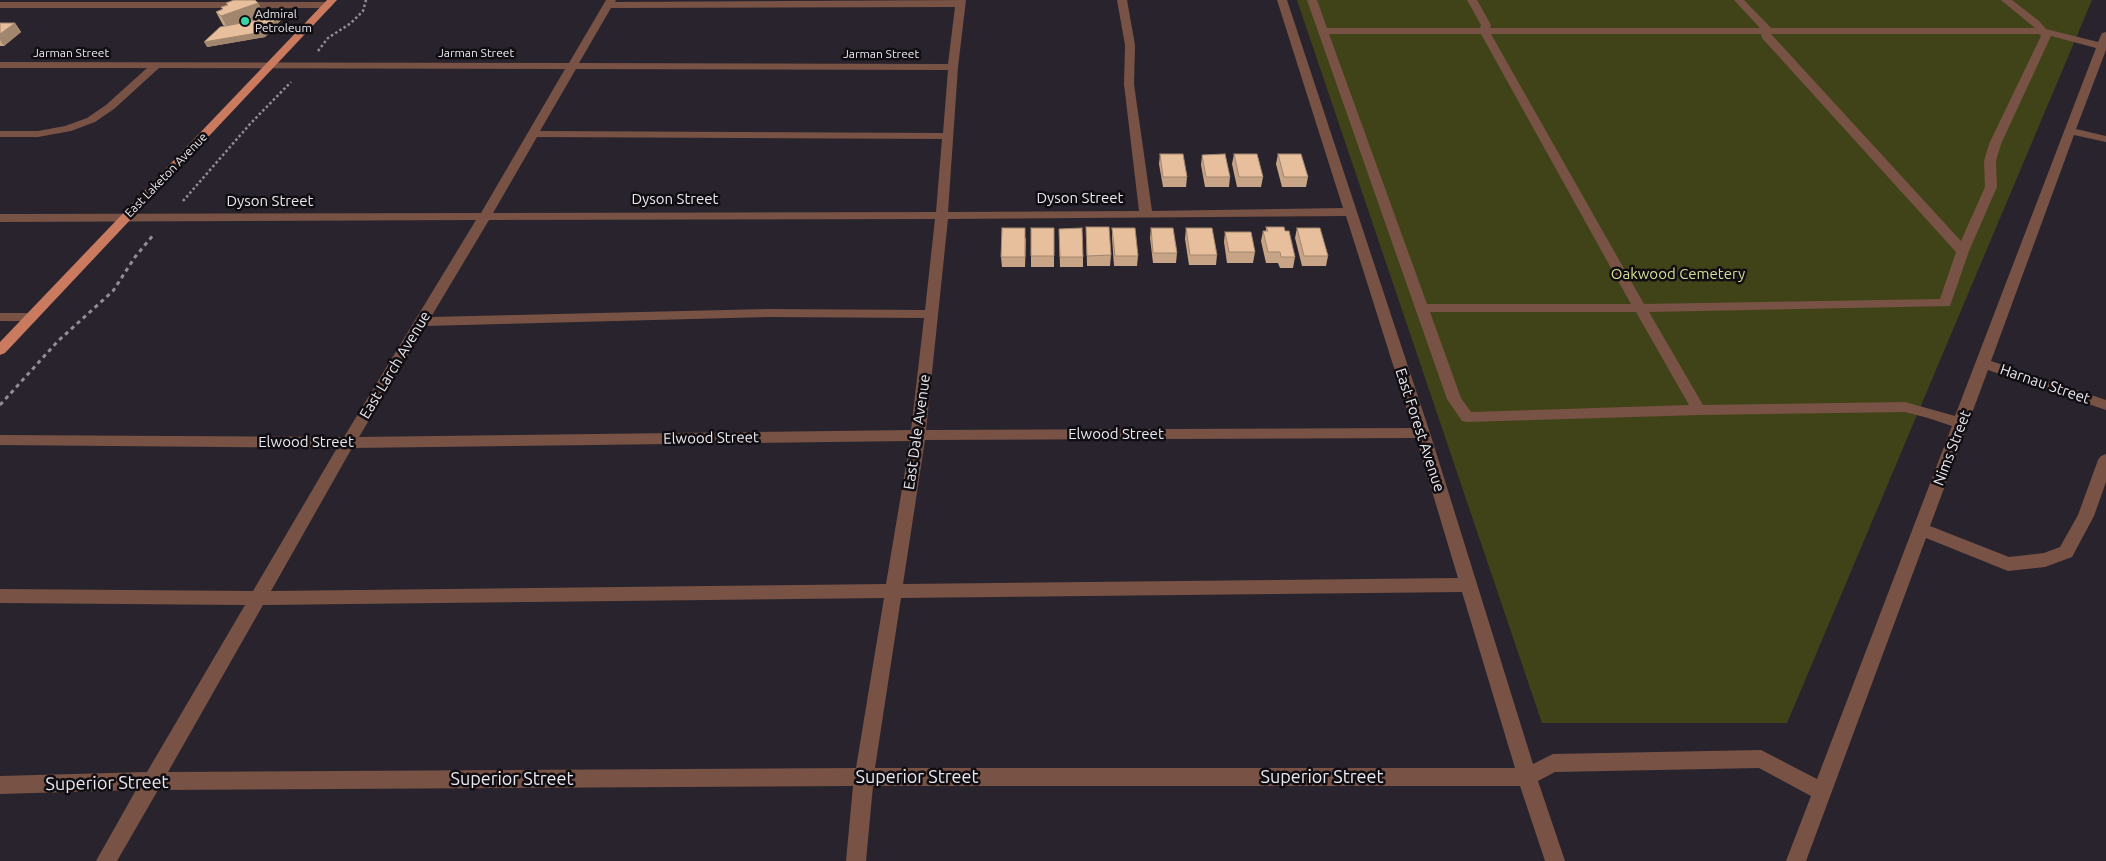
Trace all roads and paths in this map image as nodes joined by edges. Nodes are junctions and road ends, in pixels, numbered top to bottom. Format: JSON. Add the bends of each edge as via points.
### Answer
{"nodes":[{"id":1,"x":1122,"y":0,"type":"edge"},
{"id":2,"x":1282,"y":0,"type":"edge"},
{"id":3,"x":1312,"y":0,"type":"edge"},
{"id":4,"x":1472,"y":0,"type":"edge"},
{"id":5,"x":1739,"y":0,"type":"edge"},
{"id":6,"x":2006,"y":0,"type":"edge"},
{"id":7,"x":330,"y":2,"type":"edge"},
{"id":8,"x":610,"y":2,"type":"edge"},
{"id":9,"x":961,"y":2,"type":"edge"},
{"id":10,"x":0,"y":5,"type":"edge"},
{"id":11,"x":1767,"y":30,"type":"junction"},
{"id":12,"x":2042,"y":30,"type":"junction"},
{"id":13,"x":1323,"y":31,"type":"junction"},
{"id":14,"x":1484,"y":31,"type":"junction"},
{"id":15,"x":2105,"y":42,"type":"edge"},
{"id":16,"x":0,"y":65,"type":"edge"},
{"id":17,"x":574,"y":65,"type":"junction"},
{"id":18,"x":157,"y":66,"type":"junction"},
{"id":19,"x":271,"y":66,"type":"junction"},
{"id":20,"x":953,"y":67,"type":"junction"},
{"id":21,"x":2070,"y":131,"type":"junction"},
{"id":22,"x":0,"y":134,"type":"edge"},
{"id":23,"x":533,"y":134,"type":"junction"},
{"id":24,"x":948,"y":136,"type":"junction"},
{"id":25,"x":2106,"y":139,"type":"edge"},
{"id":26,"x":1350,"y":212,"type":"junction"},
{"id":27,"x":942,"y":214,"type":"junction"},
{"id":28,"x":1146,"y":215,"type":"junction"},
{"id":29,"x":485,"y":216,"type":"junction"},
{"id":30,"x":0,"y":218,"type":"edge"},
{"id":31,"x":125,"y":218,"type":"junction"},
{"id":32,"x":1963,"y":251,"type":"junction"},
{"id":33,"x":1421,"y":308,"type":"junction"},
{"id":34,"x":1640,"y":308,"type":"junction"},
{"id":35,"x":931,"y":314,"type":"junction"},
{"id":36,"x":0,"y":317,"type":"edge"},
{"id":37,"x":31,"y":317,"type":"junction"},
{"id":38,"x":421,"y":322,"type":"junction"},
{"id":39,"x":0,"y":350,"type":"edge"},
{"id":40,"x":1983,"y":363,"type":"junction"},
{"id":41,"x":2106,"y":405,"type":"edge"},
{"id":42,"x":1700,"y":410,"type":"junction"},
{"id":43,"x":1960,"y":424,"type":"junction"},
{"id":44,"x":1422,"y":433,"type":"junction"},
{"id":45,"x":918,"y":435,"type":"junction"},
{"id":46,"x":0,"y":440,"type":"edge"},
{"id":47,"x":348,"y":443,"type":"junction"},
{"id":48,"x":2106,"y":460,"type":"edge"},
{"id":49,"x":1921,"y":529,"type":"junction"},
{"id":50,"x":1468,"y":585,"type":"junction"},
{"id":51,"x":894,"y":589,"type":"junction"},
{"id":52,"x":0,"y":596,"type":"edge"},
{"id":53,"x":258,"y":598,"type":"junction"},
{"id":54,"x":864,"y":777,"type":"junction"},
{"id":55,"x":1527,"y":777,"type":"junction"},
{"id":56,"x":152,"y":781,"type":"junction"},
{"id":57,"x":0,"y":785,"type":"edge"},
{"id":58,"x":1822,"y":792,"type":"junction"},
{"id":59,"x":106,"y":861,"type":"edge"},
{"id":60,"x":856,"y":861,"type":"edge"},
{"id":61,"x":1555,"y":861,"type":"edge"},
{"id":62,"x":1796,"y":861,"type":"edge"}],
"edges":[{"from":1,"to":28,"type":"street","via":[[1130,46],[1129,84]]},
{"from":2,"to":26,"type":"street","name":"East Forest Avenue"},
{"from":3,"to":13,"type":"street"},
{"from":4,"to":14,"type":"street","via":[[1486,24]]},
{"from":5,"to":11,"type":"street"},
{"from":6,"to":12,"type":"street"},
{"from":7,"to":10,"type":"street"},
{"from":7,"to":19,"type":"main road","name":"East Laketon Avenue"},
{"from":8,"to":9,"type":"street"},
{"from":8,"to":17,"type":"street","name":"East Larch Avenue"},
{"from":9,"to":20,"type":"street","name":"East Dale Avenue"},
{"from":11,"to":12,"type":"street"},
{"from":11,"to":14,"type":"street"},
{"from":11,"to":32,"type":"street","via":[[1766,36]]},
{"from":12,"to":15,"type":"street"},
{"from":12,"to":32,"type":"street","via":[[2046,36],[2042,48],[1996,144],[1990,160],[1991,187]]},
{"from":13,"to":14,"type":"street"},
{"from":13,"to":33,"type":"street"},
{"from":14,"to":34,"type":"street"},
{"from":15,"to":21,"type":"street","name":"Nims Street"},
{"from":16,"to":18,"type":"street","name":"Jarman Street"},
{"from":17,"to":19,"type":"street","name":"Jarman Street"},
{"from":17,"to":20,"type":"street","name":"Jarman Street"},
{"from":17,"to":23,"type":"street","name":"East Larch Avenue"},
{"from":18,"to":19,"type":"street","name":"Jarman Street"},
{"from":18,"to":22,"type":"street","via":[[91,120],[67,129],[38,134]]},
{"from":19,"to":31,"type":"main road","name":"East Laketon Avenue"},
{"from":20,"to":24,"type":"street","name":"East Dale Avenue"},
{"from":21,"to":25,"type":"street"},
{"from":21,"to":40,"type":"street","name":"Nims Street"},
{"from":23,"to":24,"type":"street"},
{"from":23,"to":29,"type":"street","name":"East Larch Avenue"},
{"from":24,"to":27,"type":"street","name":"East Dale Avenue"},
{"from":26,"to":28,"type":"street","name":"Dyson Street"},
{"from":26,"to":44,"type":"street","name":"East Forest Avenue"},
{"from":27,"to":28,"type":"street","name":"Dyson Street"},
{"from":27,"to":29,"type":"street","name":"Dyson Street"},
{"from":27,"to":35,"type":"street","name":"East Dale Avenue"},
{"from":29,"to":31,"type":"street","name":"Dyson Street"},
{"from":29,"to":38,"type":"street","name":"East Larch Avenue"},
{"from":30,"to":31,"type":"street","name":"Dyson Street"},
{"from":31,"to":37,"type":"main road","name":"East Laketon Avenue"},
{"from":32,"to":34,"type":"street","via":[[1945,303]]},
{"from":33,"to":34,"type":"street"},
{"from":33,"to":42,"type":"street","via":[[1454,399],[1467,416]]},
{"from":34,"to":42,"type":"street"},
{"from":35,"to":38,"type":"street","via":[[768,313]]},
{"from":35,"to":45,"type":"street","name":"East Dale Avenue"},
{"from":36,"to":37,"type":"street"},
{"from":37,"to":39,"type":"main road","name":"East Laketon Avenue"},
{"from":38,"to":47,"type":"street","name":"East Larch Avenue"},
{"from":40,"to":41,"type":"street","name":"Harnau Street"},
{"from":40,"to":43,"type":"street","name":"Nims Street"},
{"from":42,"to":43,"type":"street","via":[[1905,407]]},
{"from":43,"to":49,"type":"street","name":"Nims Street"},
{"from":44,"to":45,"type":"street","name":"Elwood Street"},
{"from":44,"to":50,"type":"street","name":"East Forest Avenue"},
{"from":45,"to":47,"type":"street","name":"Elwood Street"},
{"from":45,"to":51,"type":"street","name":"East Dale Avenue"},
{"from":46,"to":47,"type":"street","name":"Elwood Street"},
{"from":47,"to":53,"type":"street","name":"East Larch Avenue"},
{"from":48,"to":49,"type":"street","via":[[2086,516],[2066,552],[2059,555],[2008,564]]},
{"from":49,"to":58,"type":"street","name":"Nims Street"},
{"from":50,"to":51,"type":"street"},
{"from":50,"to":55,"type":"street","name":"East Forest Avenue"},
{"from":51,"to":53,"type":"street"},
{"from":51,"to":54,"type":"street","name":"East Dale Avenue"},
{"from":52,"to":53,"type":"street"},
{"from":53,"to":56,"type":"street","name":"East Larch Avenue"},
{"from":54,"to":55,"type":"street","name":"Superior Street"},
{"from":54,"to":56,"type":"street","name":"Superior Street"},
{"from":54,"to":60,"type":"street","name":"East Dale Avenue"},
{"from":55,"to":58,"type":"street","name":"Superior Street","via":[[1552,763],[1761,759]]},
{"from":55,"to":61,"type":"street","name":"East Forest Avenue"},
{"from":56,"to":57,"type":"street","name":"Superior Street"},
{"from":56,"to":59,"type":"street","name":"East Larch Avenue"},
{"from":58,"to":62,"type":"street","name":"Nims Street"}]}
